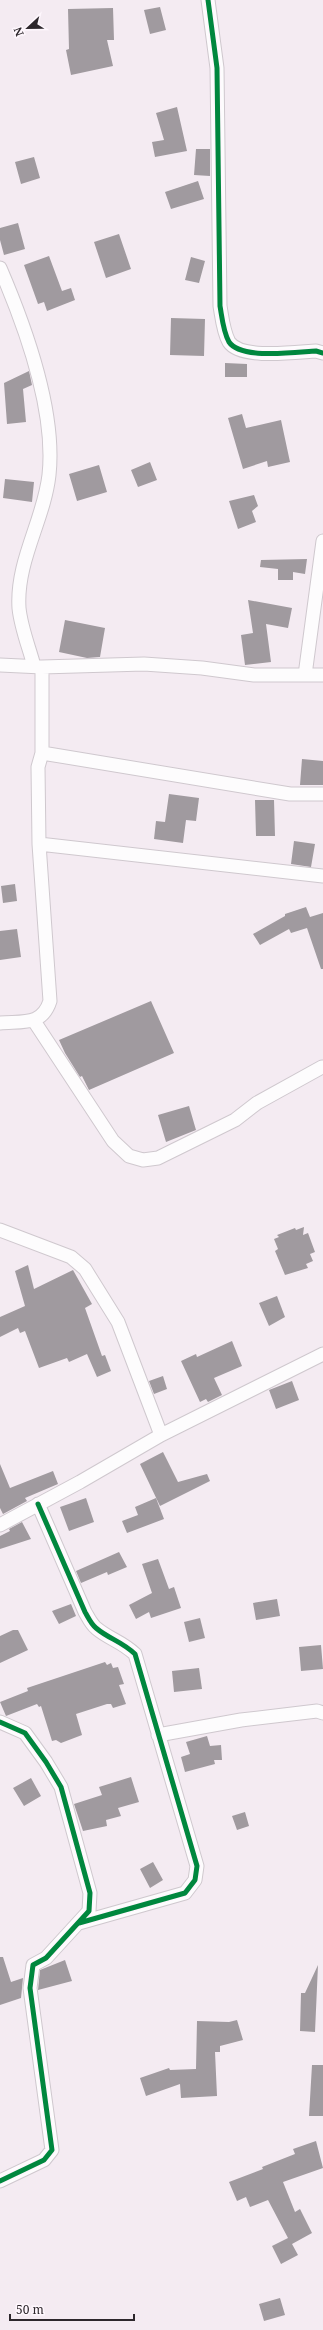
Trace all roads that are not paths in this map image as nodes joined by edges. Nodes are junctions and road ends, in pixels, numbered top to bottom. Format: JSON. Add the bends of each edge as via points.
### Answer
{"nodes":[{"id":1,"x":208,"y":0,"type":"edge"},
{"id":2,"x":0,"y":268,"type":"edge"},
{"id":3,"x":323,"y":352,"type":"edge"},
{"id":4,"x":323,"y":541,"type":"edge"},
{"id":5,"x":0,"y":665,"type":"edge"},
{"id":6,"x":38,"y":666,"type":"junction"},
{"id":7,"x":304,"y":675,"type":"junction"},
{"id":8,"x":323,"y":675,"type":"edge"},
{"id":9,"x":42,"y":753,"type":"junction"},
{"id":10,"x":323,"y":794,"type":"edge"},
{"id":11,"x":39,"y":844,"type":"junction"},
{"id":12,"x":323,"y":876,"type":"edge"},
{"id":13,"x":34,"y":1021,"type":"junction"},
{"id":14,"x":0,"y":1023,"type":"edge"},
{"id":15,"x":323,"y":1067,"type":"edge"},
{"id":16,"x":0,"y":1230,"type":"edge"},
{"id":17,"x":323,"y":1354,"type":"edge"},
{"id":18,"x":161,"y":1434,"type":"junction"},
{"id":19,"x":38,"y":1504,"type":"junction"},
{"id":20,"x":0,"y":1525,"type":"edge"},
{"id":21,"x":323,"y":1713,"type":"edge"},
{"id":22,"x":0,"y":1722,"type":"edge"},
{"id":23,"x":158,"y":1735,"type":"junction"},
{"id":24,"x":79,"y":1923,"type":"junction"},
{"id":25,"x":0,"y":2181,"type":"edge"}],
"edges":[{"from":1,"to":3,"type":"street","via":[[217,68],[220,306],[224,331],[230,343],[249,352]]},
{"from":2,"to":6,"type":"street","via":[[22,324],[43,393],[47,421],[49,475],[24,561],[19,607],[22,626]]},
{"from":4,"to":7,"type":"street"},
{"from":5,"to":6,"type":"street"},
{"from":6,"to":7,"type":"street","via":[[144,664],[254,675]]},
{"from":6,"to":9,"type":"street"},
{"from":7,"to":8,"type":"street"},
{"from":9,"to":10,"type":"street","via":[[290,794]]},
{"from":9,"to":11,"type":"street","via":[[38,767]]},
{"from":11,"to":12,"type":"street"},
{"from":11,"to":13,"type":"street","via":[[50,1001],[46,1012]]},
{"from":13,"to":14,"type":"street"},
{"from":13,"to":15,"type":"street","via":[[113,1141],[129,1156],[143,1160],[158,1158],[235,1120],[257,1104]]},
{"from":16,"to":18,"type":"street","via":[[71,1257],[85,1269],[118,1322]]},
{"from":17,"to":18,"type":"street"},
{"from":18,"to":19,"type":"street"},
{"from":19,"to":20,"type":"street"},
{"from":19,"to":23,"type":"street","via":[[94,1627],[124,1643],[134,1654]]},
{"from":21,"to":23,"type":"street","via":[[317,1711],[241,1720]]},
{"from":22,"to":24,"type":"street","via":[[25,1733],[46,1762],[60,1788],[90,1892],[89,1911]]},
{"from":23,"to":24,"type":"street","via":[[198,1866],[195,1880],[185,1893]]},
{"from":24,"to":25,"type":"street","via":[[46,1958],[33,1965],[30,1988],[52,2150],[44,2160]]}]}
